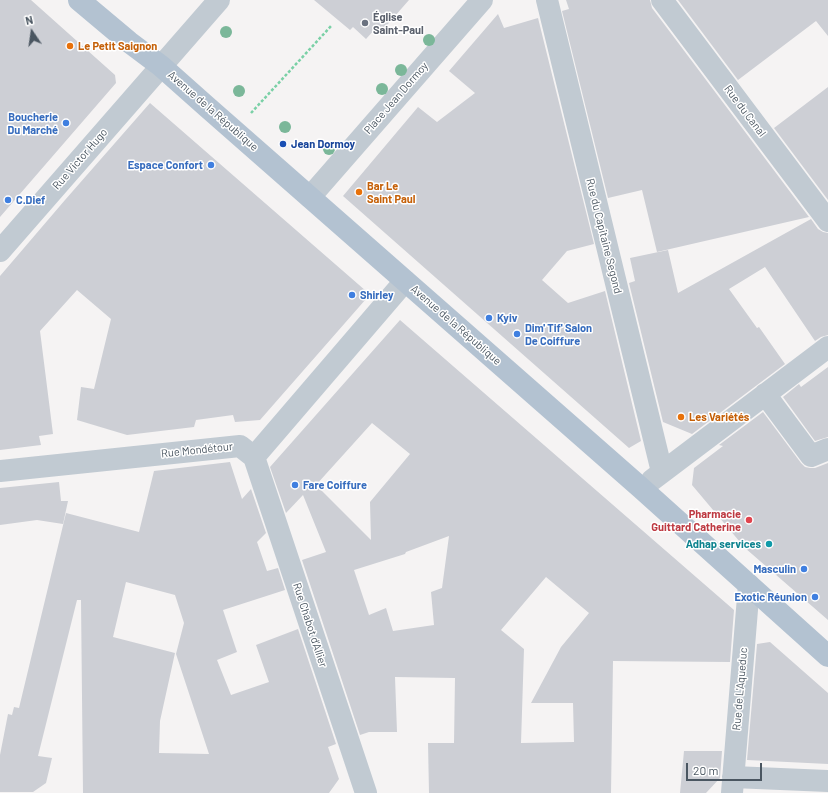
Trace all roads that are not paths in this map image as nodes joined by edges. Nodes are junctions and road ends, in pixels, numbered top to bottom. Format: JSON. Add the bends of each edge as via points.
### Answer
{"nodes":[{"id":1,"x":79,"y":0,"type":"edge"},
{"id":2,"x":219,"y":0,"type":"edge"},
{"id":3,"x":482,"y":0,"type":"edge"},
{"id":4,"x":547,"y":0,"type":"edge"},
{"id":5,"x":662,"y":0,"type":"edge"},
{"id":6,"x":161,"y":66,"type":"junction"},
{"id":7,"x":310,"y":197,"type":"junction"},
{"id":8,"x":828,"y":221,"type":"edge"},
{"id":9,"x":0,"y":251,"type":"edge"},
{"id":10,"x":405,"y":281,"type":"junction"},
{"id":11,"x":828,"y":347,"type":"edge"},
{"id":12,"x":765,"y":394,"type":"junction"},
{"id":13,"x":828,"y":449,"type":"edge"},
{"id":14,"x":254,"y":457,"type":"junction"},
{"id":15,"x":0,"y":471,"type":"edge"},
{"id":16,"x":662,"y":472,"type":"junction"},
{"id":17,"x":642,"y":488,"type":"junction"},
{"id":18,"x":749,"y":585,"type":"junction"},
{"id":19,"x":828,"y":656,"type":"edge"},
{"id":20,"x":828,"y":781,"type":"edge"},
{"id":21,"x":733,"y":785,"type":"edge"},
{"id":22,"x":366,"y":793,"type":"edge"}],
"edges":[{"from":1,"to":6,"type":"main road","name":"Avenue de la République"},
{"from":2,"to":6,"type":"street"},
{"from":3,"to":7,"type":"street","name":"Place Jean Dormoy"},
{"from":4,"to":16,"type":"street","name":"Rue du Capitaine Segond"},
{"from":5,"to":8,"type":"street","name":"Rue du Canal"},
{"from":6,"to":7,"type":"main road","name":"Avenue de la République"},
{"from":6,"to":9,"type":"street","name":"Rue Victor Hugo"},
{"from":7,"to":10,"type":"main road","name":"Avenue de la République"},
{"from":10,"to":14,"type":"street"},
{"from":10,"to":17,"type":"main road","name":"Avenue de la République"},
{"from":11,"to":12,"type":"street"},
{"from":12,"to":13,"type":"street","via":[[811,456]]},
{"from":12,"to":16,"type":"street"},
{"from":14,"to":15,"type":"street","name":"Rue Mondétour","via":[[240,446]]},
{"from":14,"to":22,"type":"street","name":"Rue Chabot d'Allier"},
{"from":16,"to":17,"type":"street"},
{"from":17,"to":18,"type":"main road","name":"Avenue de la République"},
{"from":18,"to":19,"type":"main road","name":"Avenue de la République"},
{"from":18,"to":21,"type":"street","name":"Rue de L'Aqueduc"},
{"from":20,"to":21,"type":"street"}]}
